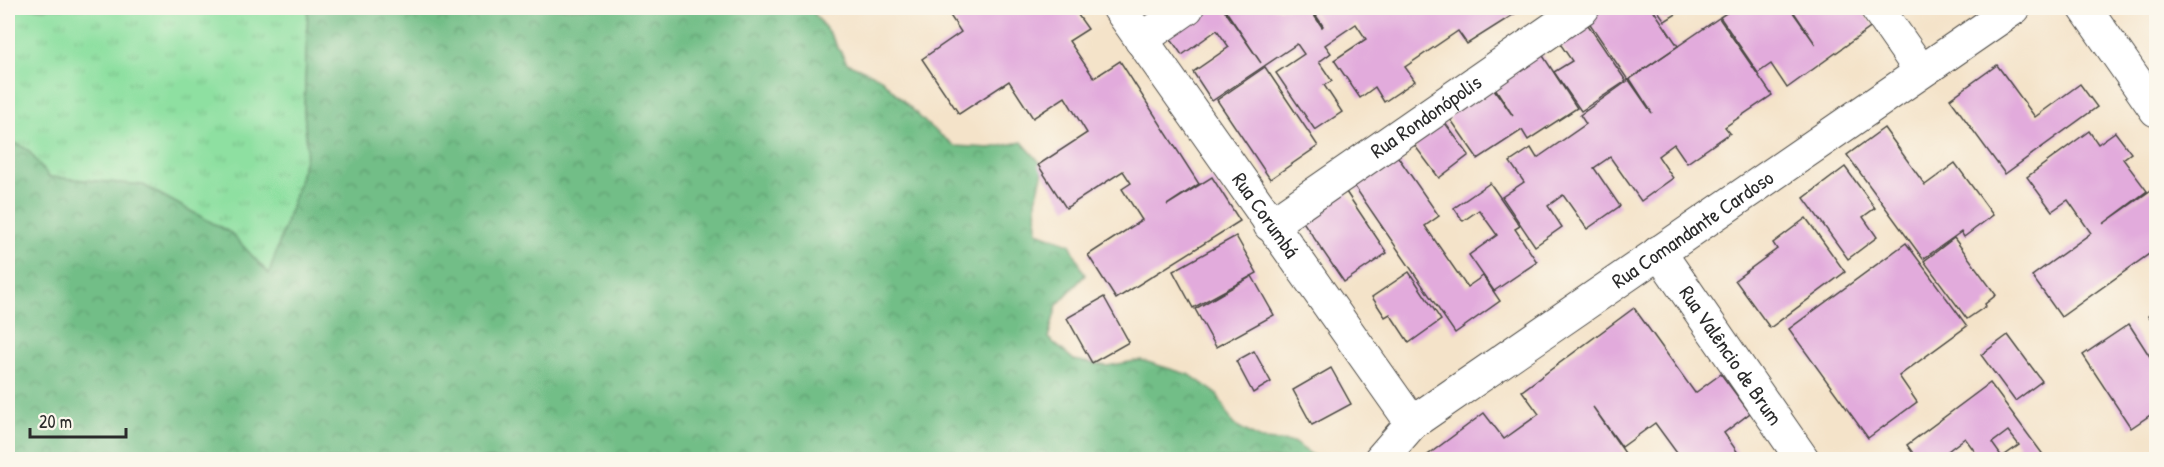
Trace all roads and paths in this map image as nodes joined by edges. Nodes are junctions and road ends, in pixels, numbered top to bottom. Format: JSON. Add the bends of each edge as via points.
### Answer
{"nodes":[{"id":1,"x":1119,"y":8,"type":"edge"},
{"id":2,"x":1187,"y":8,"type":"edge"},
{"id":3,"x":1582,"y":8,"type":"edge"},
{"id":4,"x":1877,"y":8,"type":"edge"},
{"id":5,"x":2014,"y":8,"type":"edge"},
{"id":6,"x":2085,"y":8,"type":"edge"},
{"id":7,"x":1141,"y":40,"type":"junction"},
{"id":8,"x":1921,"y":71,"type":"junction"},
{"id":9,"x":2157,"y":110,"type":"edge"},
{"id":10,"x":1270,"y":225,"type":"junction"},
{"id":11,"x":1659,"y":252,"type":"junction"},
{"id":12,"x":1412,"y":423,"type":"junction"},
{"id":13,"x":1380,"y":459,"type":"edge"},
{"id":14,"x":1803,"y":459,"type":"edge"}],
"edges":[{"from":1,"to":7,"type":"street","name":"Rua Corumbá"},
{"from":2,"to":7,"type":"street"},
{"from":3,"to":10,"type":"street","name":"Rua Rondonópolis"},
{"from":4,"to":8,"type":"street"},
{"from":5,"to":8,"type":"street","name":"Rua Comandante Cardoso"},
{"from":6,"to":9,"type":"street"},
{"from":7,"to":10,"type":"street","name":"Rua Corumbá"},
{"from":8,"to":11,"type":"street","name":"Rua Comandante Cardoso"},
{"from":10,"to":12,"type":"street","name":"Rua Corumbá"},
{"from":11,"to":12,"type":"street","name":"Rua Comandante Cardoso"},
{"from":11,"to":14,"type":"street","name":"Rua Valêncio de Brum"},
{"from":12,"to":13,"type":"street","name":"Rua Comandante Cardoso"}]}
